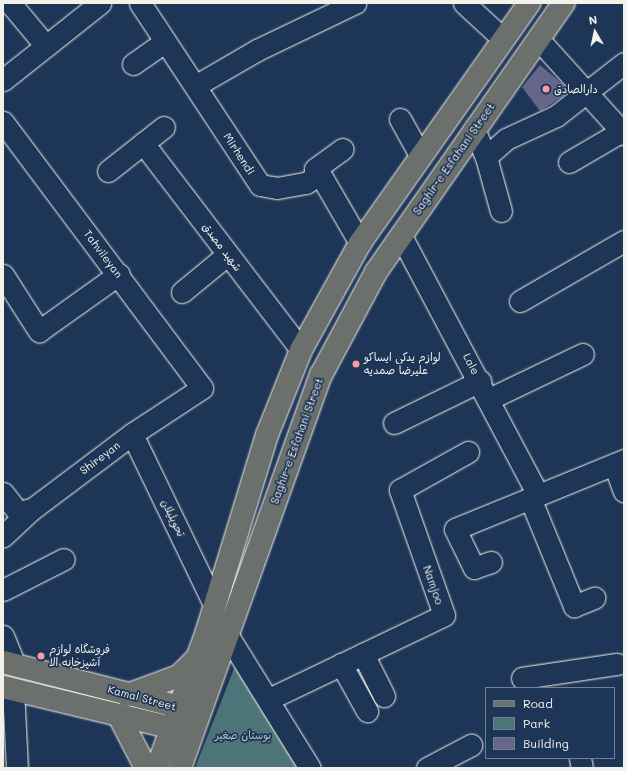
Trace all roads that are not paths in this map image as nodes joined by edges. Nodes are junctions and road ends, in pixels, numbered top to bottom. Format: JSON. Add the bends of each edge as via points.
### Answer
{"nodes":[{"id":1,"x":10,"y":3,"type":"edge"},
{"id":2,"x":100,"y":3,"type":"edge"},
{"id":3,"x":140,"y":3,"type":"edge"},
{"id":4,"x":355,"y":3,"type":"edge"},
{"id":5,"x":464,"y":3,"type":"edge"},
{"id":6,"x":529,"y":3,"type":"edge"},
{"id":7,"x":564,"y":3,"type":"edge"},
{"id":8,"x":502,"y":38,"type":"junction"},
{"id":9,"x":539,"y":40,"type":"junction"},
{"id":10,"x":166,"y":42,"type":"junction"},
{"id":11,"x":46,"y":46,"type":"junction"},
{"id":12,"x":524,"y":59,"type":"junction"},
{"id":13,"x":624,"y":63,"type":"edge"},
{"id":14,"x":133,"y":64,"type":"dead end"},
{"id":15,"x":3,"y":80,"type":"edge"},
{"id":16,"x":195,"y":86,"type":"junction"},
{"id":17,"x":587,"y":91,"type":"junction"},
{"id":18,"x":400,"y":119,"type":"dead end"},
{"id":19,"x":3,"y":122,"type":"edge"},
{"id":20,"x":164,"y":127,"type":"dead end"},
{"id":21,"x":474,"y":129,"type":"junction"},
{"id":22,"x":623,"y":133,"type":"edge"},
{"id":23,"x":143,"y":143,"type":"junction"},
{"id":24,"x":343,"y":149,"type":"dead end"},
{"id":25,"x":420,"y":155,"type":"junction"},
{"id":26,"x":486,"y":157,"type":"junction"},
{"id":27,"x":569,"y":162,"type":"dead end"},
{"id":28,"x":108,"y":171,"type":"dead end"},
{"id":29,"x":320,"y":174,"type":"junction"},
{"id":30,"x":501,"y":211,"type":"dead end"},
{"id":31,"x":401,"y":236,"type":"junction"},
{"id":32,"x":624,"y":241,"type":"edge"},
{"id":33,"x":360,"y":243,"type":"junction"},
{"id":34,"x":227,"y":254,"type":"junction"},
{"id":35,"x":118,"y":274,"type":"junction"},
{"id":36,"x":3,"y":275,"type":"edge"},
{"id":37,"x":182,"y":292,"type":"dead end"},
{"id":38,"x":520,"y":301,"type":"dead end"},
{"id":39,"x":301,"y":350,"type":"junction"},
{"id":40,"x":583,"y":354,"type":"dead end"},
{"id":41,"x":480,"y":381,"type":"junction"},
{"id":42,"x":202,"y":388,"type":"joint"},
{"id":43,"x":489,"y":399,"type":"junction"},
{"id":44,"x":394,"y":423,"type":"dead end"},
{"id":45,"x":132,"y":434,"type":"junction"},
{"id":46,"x":468,"y":452,"type":"dead end"},
{"id":47,"x":619,"y":462,"type":"edge"},
{"id":48,"x":624,"y":491,"type":"edge"},
{"id":49,"x":3,"y":493,"type":"edge"},
{"id":50,"x":534,"y":497,"type":"junction"},
{"id":51,"x":32,"y":509,"type":"junction"},
{"id":52,"x":3,"y":536,"type":"edge"},
{"id":53,"x":64,"y":559,"type":"dead end"},
{"id":54,"x":491,"y":562,"type":"dead end"},
{"id":55,"x":3,"y":590,"type":"edge"},
{"id":56,"x":594,"y":598,"type":"dead end"},
{"id":57,"x":213,"y":602,"type":"junction"},
{"id":58,"x":3,"y":636,"type":"edge"},
{"id":59,"x":228,"y":636,"type":"junction"},
{"id":60,"x":363,"y":654,"type":"junction"},
{"id":61,"x":197,"y":658,"type":"junction"},
{"id":62,"x":9,"y":663,"type":"edge"},
{"id":63,"x":341,"y":664,"type":"junction"},
{"id":64,"x":617,"y":664,"type":"dead end"},
{"id":65,"x":522,"y":678,"type":"dead end"},
{"id":66,"x":566,"y":680,"type":"edge"},
{"id":67,"x":8,"y":688,"type":"edge"},
{"id":68,"x":127,"y":695,"type":"junction"},
{"id":69,"x":384,"y":696,"type":"dead end"},
{"id":70,"x":269,"y":699,"type":"junction"},
{"id":71,"x":180,"y":707,"type":"junction"},
{"id":72,"x":367,"y":710,"type":"dead end"},
{"id":73,"x":119,"y":716,"type":"junction"},
{"id":74,"x":197,"y":727,"type":"junction"},
{"id":75,"x":172,"y":728,"type":"junction"},
{"id":76,"x":471,"y":745,"type":"dead end"},
{"id":77,"x":17,"y":768,"type":"edge"},
{"id":78,"x":146,"y":768,"type":"edge"},
{"id":79,"x":157,"y":768,"type":"edge"},
{"id":80,"x":180,"y":768,"type":"edge"},
{"id":81,"x":310,"y":768,"type":"edge"},
{"id":82,"x":427,"y":768,"type":"edge"}],
"edges":[{"from":1,"to":11,"type":"street"},
{"from":2,"to":11,"type":"street"},
{"from":3,"to":10,"type":"street","name":"Mirhendi"},
{"from":4,"to":16,"type":"street","via":[[263,46]]},
{"from":5,"to":8,"type":"street"},
{"from":6,"to":8,"type":"main road"},
{"from":7,"to":9,"type":"main road","name":"Saghir-e Esfahani Street"},
{"from":8,"to":12,"type":"main road"},
{"from":8,"to":25,"type":"main road"},
{"from":9,"to":12,"type":"main road","name":"Saghir-e Esfahani Street"},
{"from":9,"to":17,"type":"street"},
{"from":10,"to":14,"type":"street"},
{"from":10,"to":16,"type":"street","name":"Mirhendi"},
{"from":11,"to":15,"type":"street"},
{"from":12,"to":21,"type":"main road","name":"Saghir-e Esfahani Street"},
{"from":13,"to":17,"type":"street"},
{"from":16,"to":29,"type":"street","name":"Mirhendi","via":[[260,185],[277,188],[306,183]]},
{"from":17,"to":22,"type":"street"},
{"from":17,"to":26,"type":"street","via":[[556,116],[506,139]]},
{"from":18,"to":25,"type":"street"},
{"from":19,"to":35,"type":"street","name":"Tahvileyan"},
{"from":20,"to":23,"type":"street"},
{"from":21,"to":26,"type":"street"},
{"from":21,"to":31,"type":"main road","name":"Saghir-e Esfahani Street"},
{"from":22,"to":27,"type":"street"},
{"from":23,"to":28,"type":"street"},
{"from":23,"to":34,"type":"street","name":"شهید مصدق"},
{"from":24,"to":29,"type":"street","via":[[315,169]]},
{"from":25,"to":33,"type":"main road"},
{"from":26,"to":30,"type":"street"},
{"from":29,"to":33,"type":"street"},
{"from":31,"to":41,"type":"street","name":"Lale"},
{"from":31,"to":59,"type":"main road","name":"Saghir-e Esfahani Street","via":[[376,272],[321,375]]},
{"from":32,"to":38,"type":"street"},
{"from":33,"to":39,"type":"main road"},
{"from":34,"to":37,"type":"street"},
{"from":34,"to":39,"type":"street","name":"شهید مصدق"},
{"from":35,"to":36,"type":"street","via":[[39,331]]},
{"from":35,"to":42,"type":"street","name":"Tahvileyan"},
{"from":39,"to":57,"type":"main road","via":[[267,435]]},
{"from":40,"to":43,"type":"street"},
{"from":41,"to":43,"type":"street","name":"Lale"},
{"from":41,"to":44,"type":"street"},
{"from":42,"to":45,"type":"street","name":"Shireyan"},
{"from":43,"to":50,"type":"street","name":"Lale"},
{"from":45,"to":51,"type":"street","name":"Shireyan"},
{"from":45,"to":57,"type":"street","name":"تحویلیلان"},
{"from":46,"to":60,"type":"street","name":"Namjoo","via":[[400,490],[444,615]]},
{"from":47,"to":48,"type":"street"},
{"from":47,"to":50,"type":"street"},
{"from":49,"to":51,"type":"street","via":[[18,512]]},
{"from":50,"to":54,"type":"street","via":[[455,528],[474,568]]},
{"from":50,"to":56,"type":"street","name":"Lale","via":[[574,606]]},
{"from":51,"to":52,"type":"street","name":"Shireyan"},
{"from":53,"to":55,"type":"street"},
{"from":57,"to":61,"type":"main road"},
{"from":58,"to":62,"type":"street"},
{"from":59,"to":70,"type":"street"},
{"from":59,"to":74,"type":"main road","name":"Saghir-e Esfahani Street"},
{"from":60,"to":63,"type":"street","name":"Namjoo"},
{"from":60,"to":69,"type":"street"},
{"from":61,"to":68,"type":"main road","via":[[179,676]]},
{"from":61,"to":71,"type":"main road"},
{"from":62,"to":68,"type":"main road","name":"Kamal Street"},
{"from":63,"to":70,"type":"street","name":"Namjoo"},
{"from":63,"to":72,"type":"street"},
{"from":64,"to":66,"type":"street"},
{"from":65,"to":66,"type":"street"},
{"from":67,"to":73,"type":"main road","name":"Kamal Street"},
{"from":67,"to":77,"type":"street"},
{"from":68,"to":71,"type":"main road","name":"Kamal Street"},
{"from":70,"to":81,"type":"street"},
{"from":71,"to":74,"type":"main road","name":"Kamal Street"},
{"from":71,"to":75,"type":"main road"},
{"from":73,"to":75,"type":"main road","name":"Kamal Street"},
{"from":73,"to":78,"type":"main road"},
{"from":74,"to":75,"type":"main road","name":"Kamal Street"},
{"from":74,"to":80,"type":"main road","name":"Saghir-e Esfahani Street"},
{"from":75,"to":79,"type":"main road"},
{"from":76,"to":82,"type":"street"}]}
